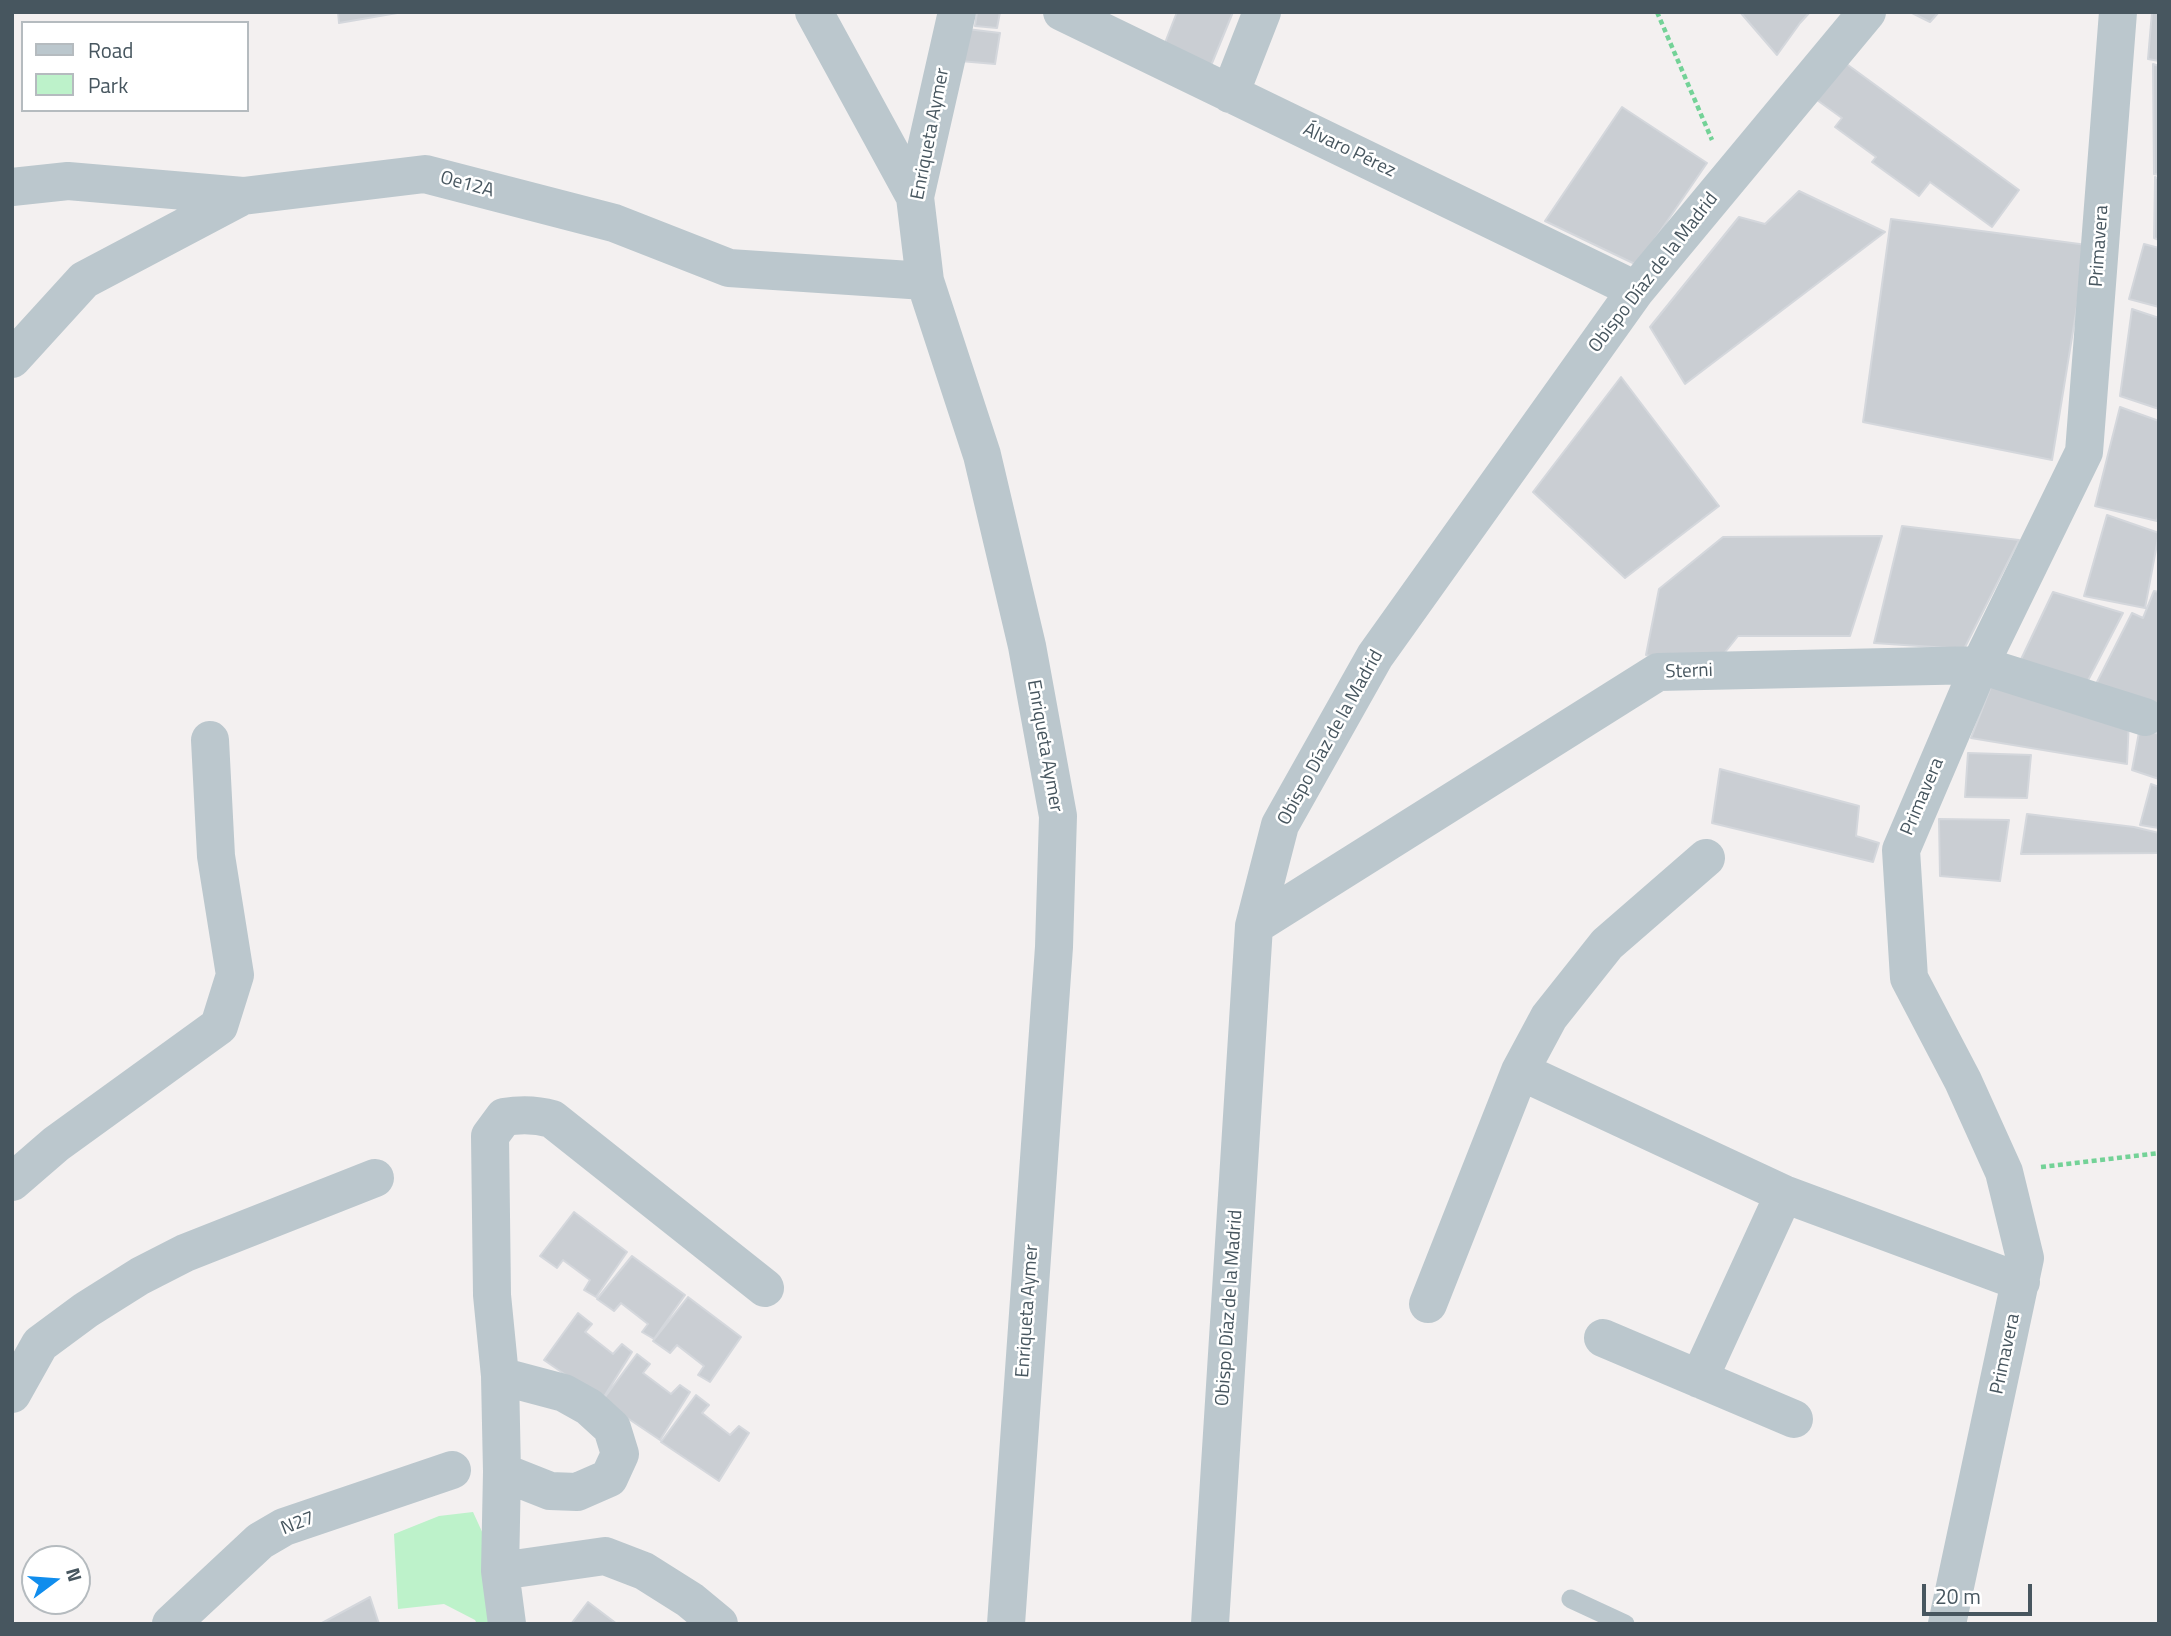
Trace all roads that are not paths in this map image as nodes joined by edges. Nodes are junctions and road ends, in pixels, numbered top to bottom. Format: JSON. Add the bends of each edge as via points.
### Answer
{"nodes":[{"id":1,"x":814,"y":12,"type":"edge"},
{"id":2,"x":957,"y":12,"type":"edge"},
{"id":3,"x":1062,"y":12,"type":"edge"},
{"id":4,"x":1262,"y":12,"type":"edge"},
{"id":5,"x":1867,"y":12,"type":"edge"},
{"id":6,"x":2118,"y":12,"type":"edge"},
{"id":7,"x":1230,"y":94,"type":"junction"},
{"id":8,"x":12,"y":187,"type":"edge"},
{"id":9,"x":243,"y":196,"type":"junction"},
{"id":10,"x":915,"y":197,"type":"junction"},
{"id":11,"x":925,"y":281,"type":"junction"},
{"id":12,"x":1636,"y":290,"type":"junction"},
{"id":13,"x":12,"y":359,"type":"edge"},
{"id":14,"x":1980,"y":665,"type":"junction"},
{"id":15,"x":2145,"y":717,"type":"dead end"},
{"id":16,"x":210,"y":740,"type":"dead end"},
{"id":17,"x":1706,"y":858,"type":"dead end"},
{"id":18,"x":1254,"y":926,"type":"junction"},
{"id":19,"x":1520,"y":1071,"type":"junction"},
{"id":20,"x":375,"y":1178,"type":"dead end"},
{"id":21,"x":12,"y":1182,"type":"edge"},
{"id":22,"x":1784,"y":1194,"type":"junction"},
{"id":23,"x":2021,"y":1282,"type":"junction"},
{"id":24,"x":765,"y":1288,"type":"dead end"},
{"id":25,"x":1428,"y":1304,"type":"dead end"},
{"id":26,"x":1604,"y":1338,"type":"dead end"},
{"id":27,"x":500,"y":1376,"type":"junction"},
{"id":28,"x":1699,"y":1378,"type":"junction"},
{"id":29,"x":12,"y":1395,"type":"edge"},
{"id":30,"x":1794,"y":1419,"type":"dead end"},
{"id":31,"x":452,"y":1470,"type":"dead end"},
{"id":32,"x":502,"y":1472,"type":"junction"},
{"id":33,"x":500,"y":1571,"type":"junction"},
{"id":34,"x":1571,"y":1599,"type":"dead end"},
{"id":35,"x":171,"y":1624,"type":"edge"},
{"id":36,"x":507,"y":1624,"type":"edge"},
{"id":37,"x":719,"y":1624,"type":"edge"},
{"id":38,"x":1006,"y":1624,"type":"edge"},
{"id":39,"x":1210,"y":1624,"type":"edge"},
{"id":40,"x":1625,"y":1624,"type":"edge"},
{"id":41,"x":1947,"y":1624,"type":"edge"}],
"edges":[{"from":1,"to":10,"type":"street"},
{"from":2,"to":10,"type":"street","name":"Enriqueta Aymer"},
{"from":3,"to":7,"type":"street","name":"Álvaro Pérez"},
{"from":4,"to":7,"type":"street"},
{"from":5,"to":12,"type":"street","name":"Obispo Díaz de la Madrid"},
{"from":6,"to":14,"type":"street","name":"Primavera","via":[[2084,452]]},
{"from":7,"to":12,"type":"street","name":"Álvaro Pérez"},
{"from":8,"to":9,"type":"street","via":[[68,181]]},
{"from":9,"to":11,"type":"street","name":"Oe12A","via":[[425,174],[614,223],[729,268]]},
{"from":9,"to":13,"type":"street","name":"Oe12A","via":[[84,280]]},
{"from":10,"to":11,"type":"street","name":"Enriqueta Aymer"},
{"from":11,"to":38,"type":"street","name":"Enriqueta Aymer","via":[[982,455],[1027,646],[1058,816],[1054,947]]},
{"from":12,"to":18,"type":"street","name":"Obispo Díaz de la Madrid","via":[[1375,656],[1280,825]]},
{"from":14,"to":15,"type":"street","name":"Sterni"},
{"from":14,"to":18,"type":"street","name":"Sterni","via":[[1658,672]]},
{"from":14,"to":23,"type":"street","name":"Primavera","via":[[1901,850],[1909,978],[2004,1172],[2025,1258]]},
{"from":16,"to":21,"type":"street","via":[[216,856],[235,975],[219,1026],[56,1144]]},
{"from":17,"to":19,"type":"street","via":[[1607,944],[1549,1017]]},
{"from":18,"to":39,"type":"street","name":"Obispo Díaz de la Madrid"},
{"from":19,"to":22,"type":"street"},
{"from":19,"to":25,"type":"street"},
{"from":20,"to":29,"type":"street","via":[[185,1253],[140,1276],[40,1344]]},
{"from":22,"to":23,"type":"street"},
{"from":22,"to":28,"type":"street"},
{"from":23,"to":41,"type":"street","name":"Primavera"},
{"from":24,"to":27,"type":"street","via":[[552,1119],[521,1114],[504,1117],[490,1136],[492,1296]]},
{"from":26,"to":28,"type":"street"},
{"from":27,"to":32,"type":"street"},
{"from":27,"to":32,"type":"street","via":[[564,1393],[589,1407],[611,1428],[620,1454],[608,1478],[578,1492],[550,1491]]},
{"from":28,"to":30,"type":"street"},
{"from":31,"to":35,"type":"street","name":"N27","via":[[284,1527],[260,1541]]},
{"from":32,"to":33,"type":"street"},
{"from":33,"to":36,"type":"street"},
{"from":33,"to":37,"type":"street","via":[[605,1556],[644,1571]]},
{"from":34,"to":40,"type":"lane"}]}
